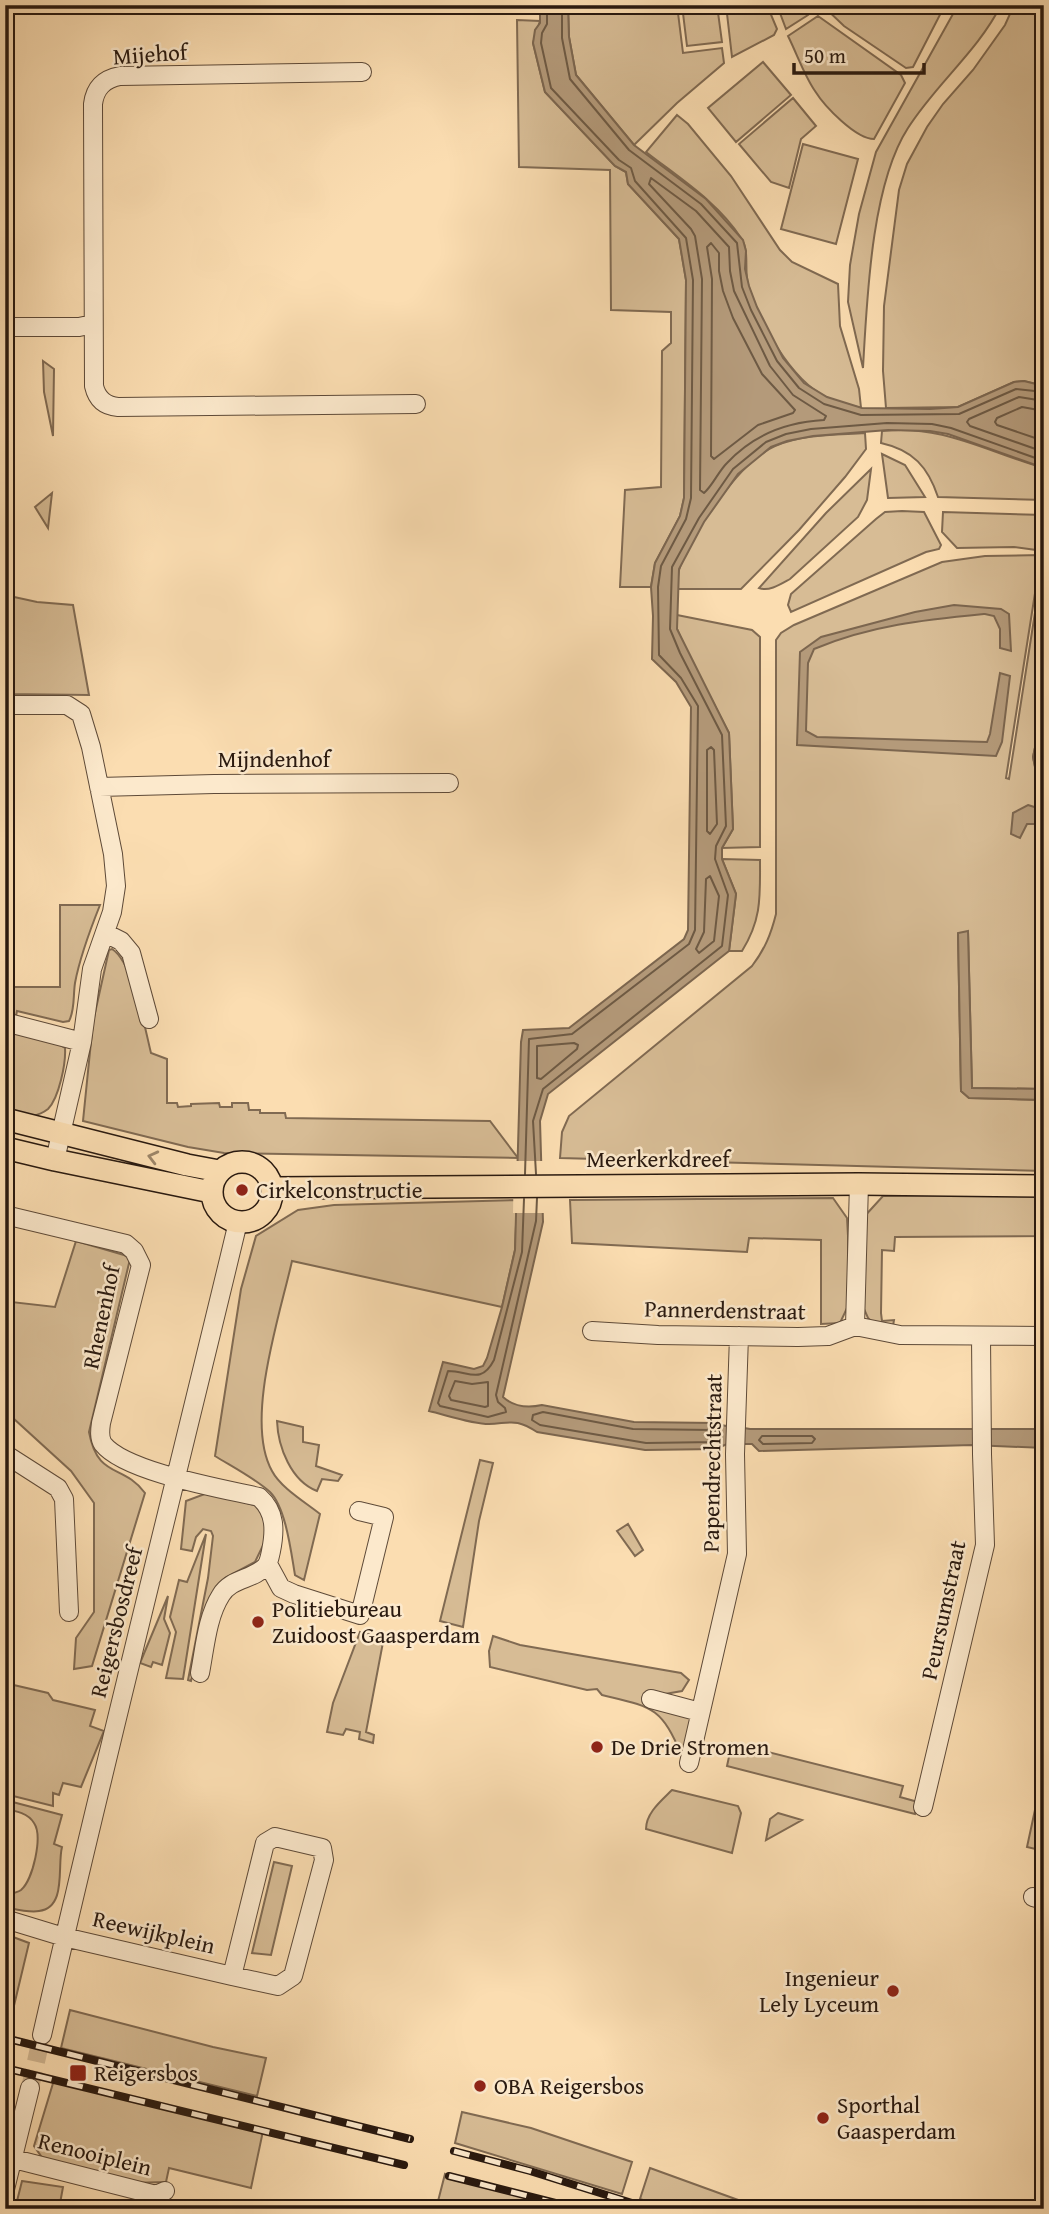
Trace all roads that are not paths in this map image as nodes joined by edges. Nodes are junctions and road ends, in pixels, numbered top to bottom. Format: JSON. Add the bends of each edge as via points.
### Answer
{"nodes":[{"id":1,"x":362,"y":72,"type":"dead end"},
{"id":2,"x":93,"y":324,"type":"junction"},
{"id":3,"x":5,"y":327,"type":"edge"},
{"id":4,"x":416,"y":404,"type":"dead end"},
{"id":5,"x":5,"y":705,"type":"edge"},
{"id":6,"x":449,"y":783,"type":"dead end"},
{"id":7,"x":99,"y":787,"type":"junction"},
{"id":8,"x":105,"y":933,"type":"junction"},
{"id":9,"x":149,"y":1019,"type":"dead end"},
{"id":10,"x":5,"y":1022,"type":"edge"},
{"id":11,"x":82,"y":1042,"type":"junction"},
{"id":12,"x":5,"y":1119,"type":"edge"},
{"id":13,"x":61,"y":1134,"type":"junction"},
{"id":14,"x":5,"y":1148,"type":"edge"},
{"id":15,"x":55,"y":1160,"type":"junction"},
{"id":16,"x":219,"y":1171,"type":"junction"},
{"id":17,"x":859,"y":1184,"type":"junction"},
{"id":18,"x":1044,"y":1186,"type":"edge"},
{"id":19,"x":272,"y":1188,"type":"junction"},
{"id":20,"x":211,"y":1192,"type":"junction"},
{"id":21,"x":5,"y":1215,"type":"edge"},
{"id":22,"x":238,"y":1222,"type":"junction"},
{"id":23,"x":855,"y":1326,"type":"junction"},
{"id":24,"x":592,"y":1331,"type":"dead end"},
{"id":25,"x":739,"y":1336,"type":"junction"},
{"id":26,"x":981,"y":1336,"type":"junction"},
{"id":27,"x":1044,"y":1336,"type":"edge"},
{"id":28,"x":5,"y":1454,"type":"edge"},
{"id":29,"x":176,"y":1479,"type":"junction"},
{"id":30,"x":359,"y":1511,"type":"dead end"},
{"id":31,"x":268,"y":1564,"type":"junction"},
{"id":32,"x":69,"y":1612,"type":"dead end"},
{"id":33,"x":200,"y":1673,"type":"dead end"},
{"id":34,"x":651,"y":1699,"type":"dead end"},
{"id":35,"x":700,"y":1712,"type":"junction"},
{"id":36,"x":689,"y":1763,"type":"dead end"},
{"id":37,"x":923,"y":1807,"type":"dead end"},
{"id":38,"x":5,"y":1919,"type":"edge"},
{"id":39,"x":64,"y":1937,"type":"junction"},
{"id":40,"x":232,"y":1976,"type":"junction"},
{"id":41,"x":42,"y":2035,"type":"tunnel mouth"},
{"id":42,"x":30,"y":2088,"type":"tunnel mouth"},
{"id":43,"x":13,"y":2160,"type":"junction"},
{"id":44,"x":5,"y":2189,"type":"edge"},
{"id":45,"x":165,"y":2190,"type":"dead end"}],
"edges":[{"from":1,"to":2,"type":"street","name":"Mijehof","via":[[120,76],[101,85],[93,104]]},
{"from":2,"to":3,"type":"street"},
{"from":2,"to":4,"type":"street","name":"Mijehof","via":[[94,386],[100,399],[113,407]]},
{"from":5,"to":7,"type":"street","via":[[67,705],[79,711]]},
{"from":6,"to":7,"type":"street","name":"Mijndenhof"},
{"from":7,"to":8,"type":"street","via":[[116,876],[115,902]]},
{"from":8,"to":9,"type":"street","via":[[131,953]]},
{"from":8,"to":11,"type":"street","via":[[92,969]]},
{"from":10,"to":11,"type":"street"},
{"from":11,"to":13,"type":"street"},
{"from":12,"to":13,"type":"main road"},
{"from":13,"to":15,"type":"street"},
{"from":16,"to":13,"type":"main road","one_way":true},
{"from":14,"to":15,"type":"main road"},
{"from":15,"to":20,"type":"main road"},
{"from":16,"to":19,"type":"main road","via":[[240,1161],[251,1163],[269,1177]]},
{"from":16,"to":20,"type":"main road"},
{"from":17,"to":18,"type":"main road","name":"Meerkerkdreef"},
{"from":17,"to":19,"type":"main road","name":"Meerkerkdreef"},
{"from":17,"to":23,"type":"street"},
{"from":19,"to":22,"type":"main road","via":[[272,1199],[260,1217]]},
{"from":20,"to":22,"type":"main road","via":[[219,1212]]},
{"from":21,"to":29,"type":"street","name":"Rhenenhof","via":[[126,1244],[134,1251],[141,1265],[100,1436],[116,1455]]},
{"from":22,"to":29,"type":"street","name":"Reigersbosdreef"},
{"from":23,"to":25,"type":"street","name":"Pannerdenstraat","via":[[828,1336]]},
{"from":23,"to":26,"type":"street","name":"Pannerdenstraat","via":[[900,1335]]},
{"from":24,"to":25,"type":"street","name":"Pannerdenstraat"},
{"from":25,"to":35,"type":"street","name":"Papendrechtstraat","via":[[737,1553]]},
{"from":26,"to":27,"type":"street","name":"Pannerdenstraat"},
{"from":26,"to":37,"type":"street","name":"Peursumstraat","via":[[985,1545]]},
{"from":28,"to":32,"type":"street","via":[[58,1488],[64,1499]]},
{"from":29,"to":31,"type":"street","via":[[259,1497],[269,1506],[275,1531]]},
{"from":29,"to":39,"type":"street","name":"Reigersbosdreef"},
{"from":30,"to":31,"type":"street","via":[[384,1517],[360,1615],[281,1588]]},
{"from":31,"to":33,"type":"street","via":[[223,1591],[213,1608]]},
{"from":34,"to":35,"type":"street"},
{"from":35,"to":36,"type":"street","name":"Papendrechtstraat"},
{"from":38,"to":39,"type":"street","name":"Reewijkplein"},
{"from":39,"to":40,"type":"street","name":"Reewijkplein"},
{"from":39,"to":41,"type":"street","name":"Reigersbosdreef"},
{"from":40,"to":40,"type":"street","name":"Reewijkplein","via":[[278,1986],[293,1976],[324,1860],[322,1848],[275,1837],[265,1843]]},
{"from":42,"to":43,"type":"street"},
{"from":43,"to":44,"type":"street"},
{"from":43,"to":45,"type":"street","name":"Renooiplein","via":[[156,2195]]}]}
